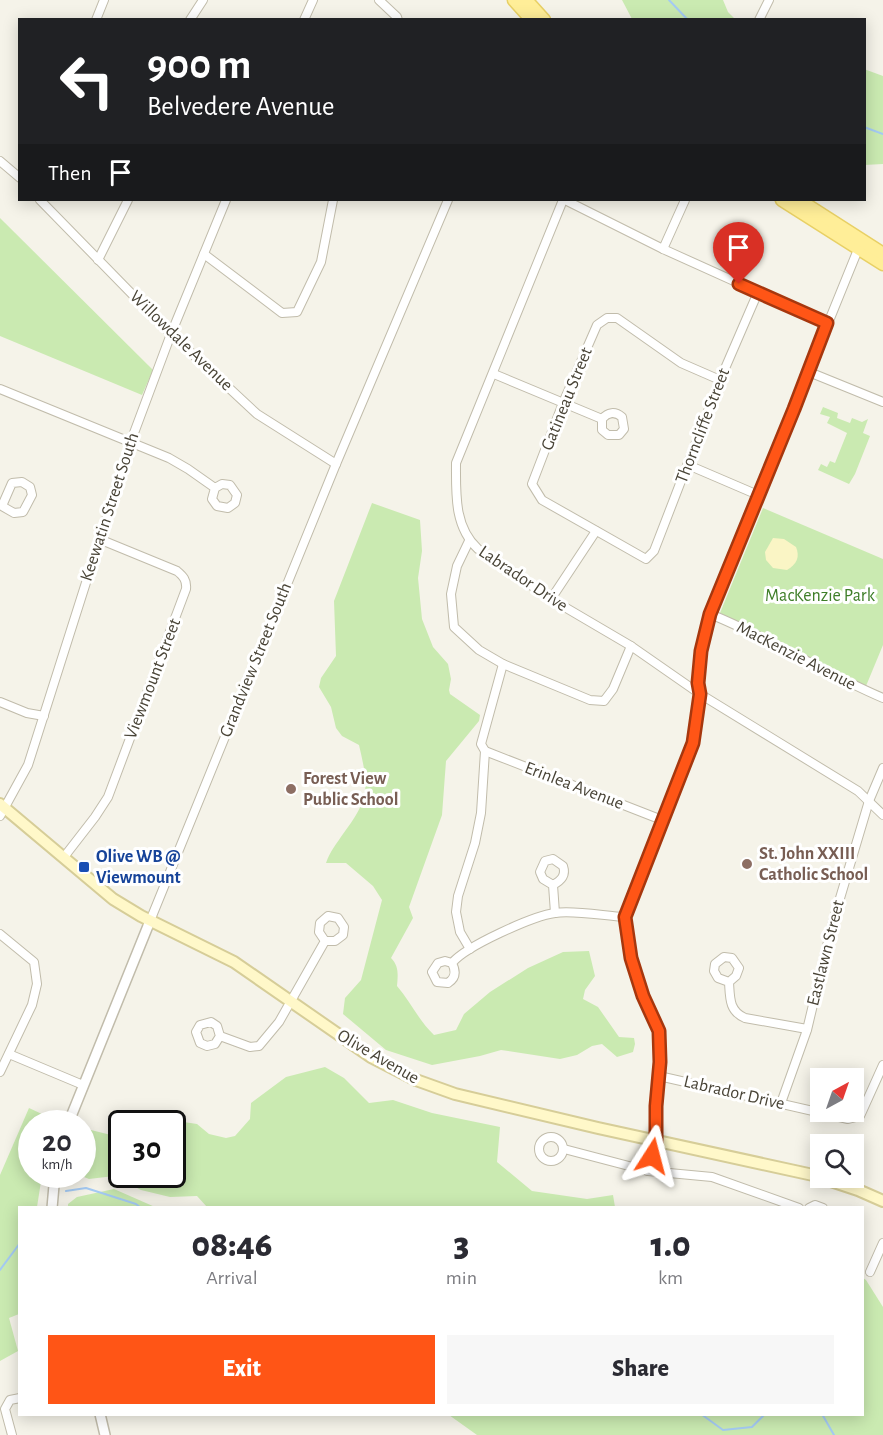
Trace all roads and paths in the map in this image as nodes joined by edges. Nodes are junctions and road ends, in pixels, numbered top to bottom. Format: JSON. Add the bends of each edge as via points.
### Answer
{"nodes":[{"id":1,"x":104,"y":0,"type":"edge"},
{"id":2,"x":203,"y":0,"type":"edge"},
{"id":3,"x":313,"y":0,"type":"edge"},
{"id":4,"x":379,"y":0,"type":"edge"},
{"id":5,"x":514,"y":0,"type":"edge"},
{"id":6,"x":769,"y":0,"type":"edge"},
{"id":7,"x":527,"y":9,"type":"edge"},
{"id":8,"x":97,"y":18,"type":"edge"},
{"id":9,"x":191,"y":18,"type":"edge"},
{"id":10,"x":305,"y":18,"type":"edge"},
{"id":11,"x":398,"y":18,"type":"edge"},
{"id":12,"x":541,"y":18,"type":"edge"},
{"id":13,"x":760,"y":18,"type":"edge"},
{"id":14,"x":0,"y":161,"type":"edge"},
{"id":15,"x":18,"y":176,"type":"edge"},
{"id":16,"x":41,"y":201,"type":"edge"},
{"id":17,"x":128,"y":201,"type":"edge"},
{"id":18,"x":226,"y":201,"type":"edge"},
{"id":19,"x":333,"y":201,"type":"edge"},
{"id":20,"x":448,"y":201,"type":"edge"},
{"id":21,"x":564,"y":201,"type":"edge"},
{"id":22,"x":566,"y":201,"type":"edge"},
{"id":23,"x":685,"y":201,"type":"edge"},
{"id":24,"x":784,"y":201,"type":"edge"},
{"id":25,"x":800,"y":201,"type":"edge"},
{"id":26,"x":860,"y":244,"type":"junction"},
{"id":27,"x":663,"y":249,"type":"junction"},
{"id":28,"x":204,"y":254,"type":"junction"},
{"id":29,"x":883,"y":254,"type":"edge"},
{"id":30,"x":98,"y":260,"type":"junction"},
{"id":31,"x":883,"y":264,"type":"edge"},
{"id":32,"x":758,"y":292,"type":"junction"},
{"id":33,"x":827,"y":323,"type":"junction"},
{"id":34,"x":171,"y":334,"type":"junction"},
{"id":35,"x":809,"y":372,"type":"junction"},
{"id":36,"x":494,"y":374,"type":"junction"},
{"id":37,"x":720,"y":380,"type":"junction"},
{"id":38,"x":0,"y":389,"type":"edge"},
{"id":39,"x":883,"y":402,"type":"edge"},
{"id":40,"x":563,"y":403,"type":"junction"},
{"id":41,"x":602,"y":419,"type":"dead end"},
{"id":42,"x":131,"y":441,"type":"junction"},
{"id":43,"x":336,"y":464,"type":"junction"},
{"id":44,"x":688,"y":465,"type":"junction"},
{"id":45,"x":214,"y":488,"type":"dead end"},
{"id":46,"x":758,"y":495,"type":"junction"},
{"id":47,"x":1,"y":505,"type":"edge"},
{"id":48,"x":596,"y":531,"type":"junction"},
{"id":49,"x":99,"y":539,"type":"junction"},
{"id":50,"x":469,"y":541,"type":"junction"},
{"id":51,"x":551,"y":599,"type":"junction"},
{"id":52,"x":710,"y":614,"type":"junction"},
{"id":53,"x":631,"y":646,"type":"junction"},
{"id":54,"x":503,"y":664,"type":"junction"},
{"id":55,"x":700,"y":694,"type":"junction"},
{"id":56,"x":883,"y":698,"type":"edge"},
{"id":57,"x":0,"y":702,"type":"edge"},
{"id":58,"x":44,"y":716,"type":"junction"},
{"id":59,"x":485,"y":751,"type":"junction"},
{"id":60,"x":883,"y":768,"type":"edge"},
{"id":61,"x":869,"y":801,"type":"junction"},
{"id":62,"x":2,"y":809,"type":"edge"},
{"id":63,"x":883,"y":815,"type":"edge"},
{"id":64,"x":662,"y":820,"type":"junction"},
{"id":65,"x":64,"y":858,"type":"junction"},
{"id":66,"x":553,"y":885,"type":"dead end"},
{"id":67,"x":555,"y":913,"type":"junction"},
{"id":68,"x":625,"y":917,"type":"junction"},
{"id":69,"x":150,"y":921,"type":"junction"},
{"id":70,"x":0,"y":934,"type":"edge"},
{"id":71,"x":325,"y":941,"type":"dead end"},
{"id":72,"x":470,"y":949,"type":"junction"},
{"id":73,"x":452,"y":963,"type":"dead end"},
{"id":74,"x":729,"y":982,"type":"dead end"},
{"id":75,"x":290,"y":1001,"type":"junction"},
{"id":76,"x":807,"y":1029,"type":"junction"},
{"id":77,"x":220,"y":1036,"type":"dead end"},
{"id":78,"x":9,"y":1054,"type":"junction"},
{"id":79,"x":883,"y":1065,"type":"edge"},
{"id":80,"x":0,"y":1072,"type":"edge"},
{"id":81,"x":659,"y":1076,"type":"junction"},
{"id":82,"x":83,"y":1085,"type":"junction"},
{"id":83,"x":781,"y":1103,"type":"junction"},
{"id":84,"x":73,"y":1110,"type":"edge"},
{"id":85,"x":656,"y":1142,"type":"junction"},
{"id":86,"x":564,"y":1149,"type":"dead end"},
{"id":87,"x":648,"y":1171,"type":"junction"},
{"id":88,"x":54,"y":1188,"type":"edge"},
{"id":89,"x":883,"y":1201,"type":"edge"},
{"id":90,"x":52,"y":1206,"type":"edge"},
{"id":91,"x":793,"y":1206,"type":"edge"},
{"id":92,"x":883,"y":1243,"type":"edge"},
{"id":93,"x":870,"y":1272,"type":"dead end"},
{"id":94,"x":18,"y":1398,"type":"edge"},
{"id":95,"x":100,"y":1416,"type":"edge"},
{"id":96,"x":12,"y":1435,"type":"edge"},
{"id":97,"x":105,"y":1435,"type":"edge"}],
"edges":[{"from":1,"to":8,"type":"street"},
{"from":2,"to":9,"type":"street"},
{"from":3,"to":10,"type":"street"},
{"from":4,"to":11,"type":"street"},
{"from":5,"to":7,"type":"main road"},
{"from":6,"to":13,"type":"street"},
{"from":7,"to":12,"type":"main road"},
{"from":14,"to":15,"type":"street"},
{"from":16,"to":30,"type":"street","name":"Willowdale Avenue"},
{"from":17,"to":30,"type":"street"},
{"from":18,"to":28,"type":"street","name":"Keewatin Street South"},
{"from":19,"to":28,"type":"street","via":[[321,262],[297,312],[282,313]]},
{"from":20,"to":43,"type":"street","name":"Grandview Street South"},
{"from":21,"to":36,"type":"street","name":"Labrador Drive"},
{"from":22,"to":27,"type":"street"},
{"from":23,"to":27,"type":"street"},
{"from":24,"to":26,"type":"main road"},
{"from":25,"to":26,"type":"main road"},
{"from":26,"to":29,"type":"main road"},
{"from":26,"to":31,"type":"main road"},
{"from":26,"to":33,"type":"street"},
{"from":27,"to":32,"type":"street"},
{"from":28,"to":34,"type":"street","name":"Keewatin Street South"},
{"from":30,"to":34,"type":"street","name":"Willowdale Avenue"},
{"from":32,"to":33,"type":"street"},
{"from":32,"to":37,"type":"street","name":"Thorncliffe Street"},
{"from":33,"to":35,"type":"street"},
{"from":34,"to":42,"type":"street","name":"Keewatin Street South"},
{"from":34,"to":43,"type":"street","name":"Willowdale Avenue","via":[[257,414]]},
{"from":35,"to":39,"type":"street"},
{"from":35,"to":46,"type":"street"},
{"from":36,"to":40,"type":"street"},
{"from":36,"to":50,"type":"street","name":"Labrador Drive","via":[[456,463],[458,507]]},
{"from":37,"to":40,"type":"street","name":"Gatineau Street","via":[[681,363],[617,318],[607,318],[597,325]]},
{"from":37,"to":44,"type":"street","name":"Thorncliffe Street"},
{"from":38,"to":42,"type":"street"},
{"from":40,"to":41,"type":"street"},
{"from":40,"to":48,"type":"street","name":"Gatineau Street","via":[[532,484],[542,500]]},
{"from":42,"to":45,"type":"street","via":[[179,464]]},
{"from":42,"to":49,"type":"street","name":"Keewatin Street South"},
{"from":43,"to":69,"type":"street","name":"Grandview Street South"},
{"from":44,"to":46,"type":"street"},
{"from":44,"to":48,"type":"street","name":"Thorncliffe Street","via":[[654,551],[646,559]]},
{"from":46,"to":52,"type":"street"},
{"from":47,"to":47,"type":"street","via":[[14,513],[23,512],[32,495],[30,487],[22,482],[12,483]]},
{"from":48,"to":51,"type":"street"},
{"from":49,"to":58,"type":"street","name":"Keewatin Street South"},
{"from":49,"to":65,"type":"street","name":"Viewmount Street","via":[[177,571],[187,583],[108,797]]},
{"from":50,"to":51,"type":"street","name":"Labrador Drive"},
{"from":50,"to":54,"type":"street","via":[[457,566],[451,594],[454,627],[479,650]]},
{"from":51,"to":53,"type":"street","name":"Labrador Drive"},
{"from":52,"to":55,"type":"street","via":[[701,651]]},
{"from":52,"to":56,"type":"street","name":"MacKenzie Avenue"},
{"from":53,"to":54,"type":"street","via":[[614,689],[604,701],[590,700]]},
{"from":53,"to":55,"type":"street","name":"Labrador Drive"},
{"from":54,"to":59,"type":"street","via":[[481,744]]},
{"from":55,"to":61,"type":"street","name":"Labrador Drive"},
{"from":55,"to":64,"type":"street","via":[[693,743]]},
{"from":57,"to":58,"type":"street"},
{"from":58,"to":62,"type":"street","name":"Keewatin Street South","via":[[28,765]]},
{"from":59,"to":64,"type":"street","name":"Erinlea Avenue"},
{"from":59,"to":72,"type":"street","via":[[482,813],[456,912],[460,932]]},
{"from":60,"to":61,"type":"street","name":"Eastlawn Street"},
{"from":61,"to":63,"type":"street","name":"Labrador Drive"},
{"from":61,"to":76,"type":"street","name":"Eastlawn Street","via":[[832,925]]},
{"from":62,"to":65,"type":"main road","name":"Olive Avenue"},
{"from":64,"to":68,"type":"street"},
{"from":65,"to":69,"type":"main road","name":"Olive Avenue","via":[[113,899]]},
{"from":66,"to":67,"type":"street"},
{"from":67,"to":68,"type":"street"},
{"from":67,"to":72,"type":"street","via":[[527,921]]},
{"from":68,"to":81,"type":"street","via":[[631,958],[659,1031]]},
{"from":69,"to":75,"type":"main road","name":"Olive Avenue","via":[[234,962]]},
{"from":69,"to":82,"type":"street","name":"Grandview Street South"},
{"from":70,"to":78,"type":"street","via":[[34,962],[37,984],[32,1005]]},
{"from":71,"to":75,"type":"street"},
{"from":72,"to":73,"type":"street"},
{"from":74,"to":76,"type":"street","via":[[736,1014]]},
{"from":75,"to":77,"type":"street","via":[[260,1046],[250,1047]]},
{"from":75,"to":85,"type":"main road","name":"Olive Avenue","via":[[371,1057],[434,1087]]},
{"from":76,"to":83,"type":"street","name":"Eastlawn Street"},
{"from":78,"to":80,"type":"street"},
{"from":78,"to":82,"type":"street"},
{"from":79,"to":83,"type":"street","name":"Labrador Drive","via":[[860,1116],[848,1119]]},
{"from":81,"to":83,"type":"street","name":"Labrador Drive"},
{"from":81,"to":85,"type":"street"},
{"from":82,"to":84,"type":"street","name":"Grandview Street South"},
{"from":85,"to":87,"type":"street"},
{"from":85,"to":89,"type":"main road","name":"Olive Avenue","via":[[813,1175]]},
{"from":86,"to":87,"type":"street"},
{"from":87,"to":91,"type":"street","via":[[712,1177]]},
{"from":88,"to":90,"type":"street"},
{"from":92,"to":93,"type":"street"},
{"from":94,"to":96,"type":"street","via":[[9,1400],[5,1409]]},
{"from":95,"to":97,"type":"street"}]}
